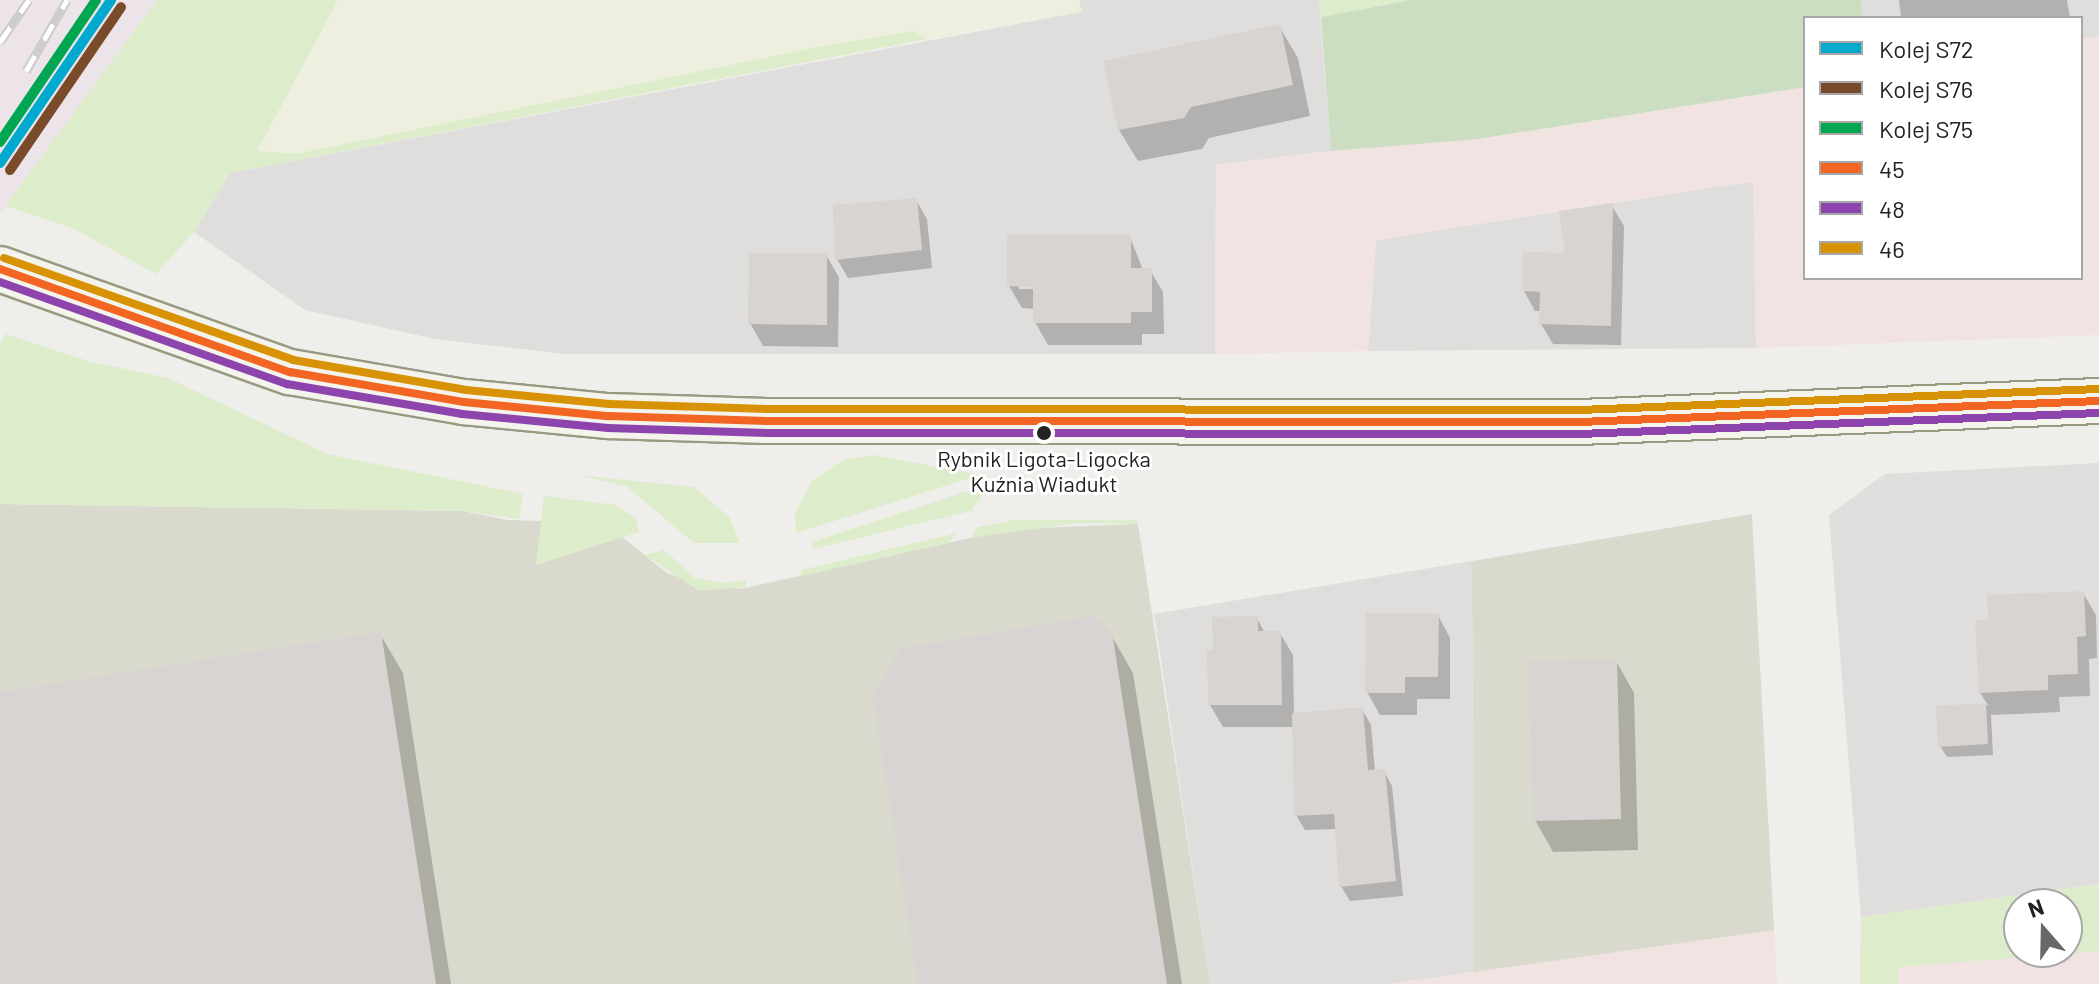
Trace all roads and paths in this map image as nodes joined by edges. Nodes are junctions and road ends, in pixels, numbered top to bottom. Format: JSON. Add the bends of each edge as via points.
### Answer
{"nodes":[{"id":1,"x":0,"y":269,"type":"edge"},
{"id":2,"x":2099,"y":401,"type":"edge"}],
"edges":[{"from":1,"to":2,"type":"main road","via":[[290,372],[476,404],[608,416],[767,421],[1580,422]]}]}
